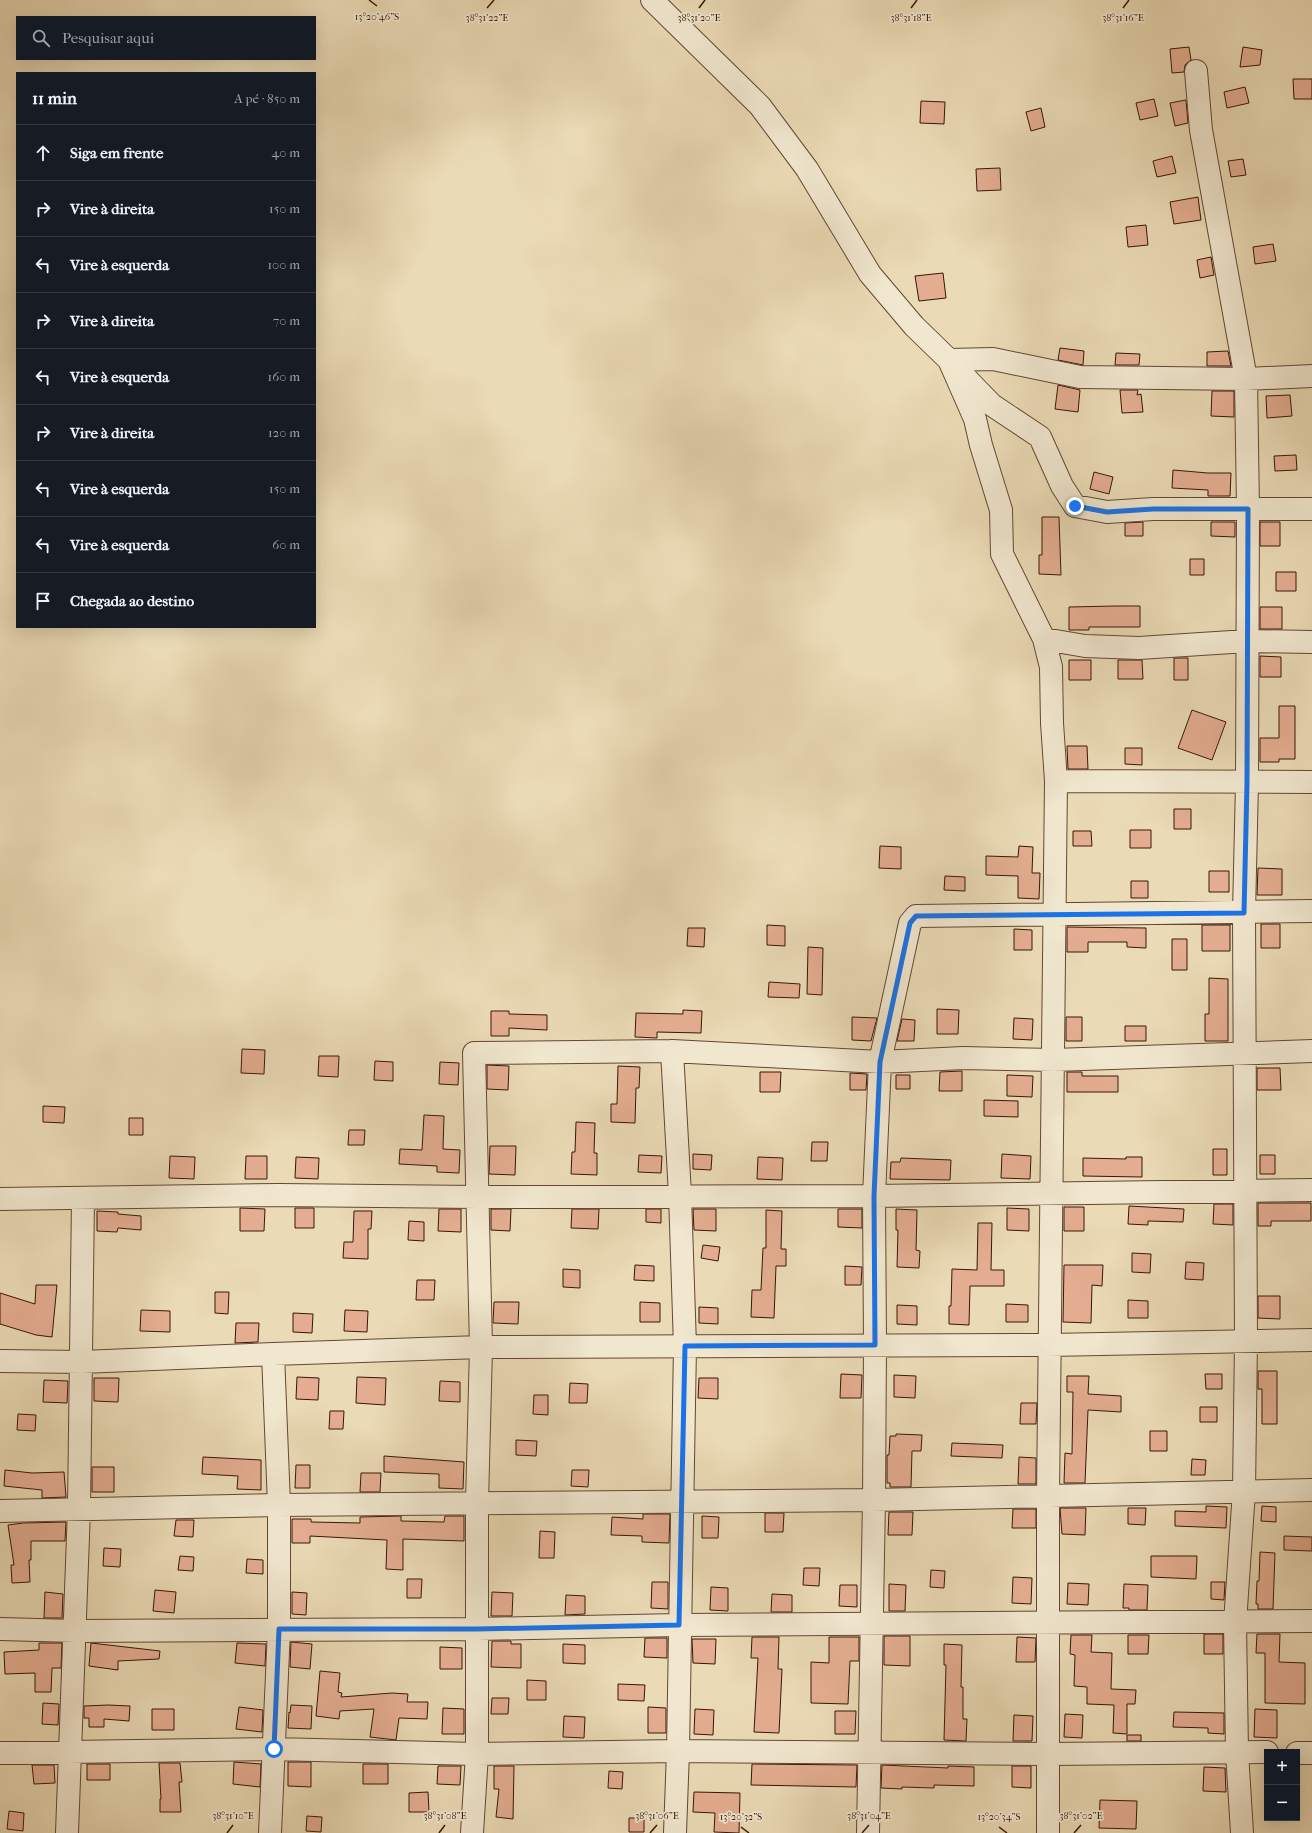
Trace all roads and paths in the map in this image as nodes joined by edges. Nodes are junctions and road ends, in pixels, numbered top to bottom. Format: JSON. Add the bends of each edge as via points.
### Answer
{"nodes":[{"id":1,"x":652,"y":0,"type":"edge"},
{"id":2,"x":1196,"y":71,"type":"dead end"},
{"id":3,"x":949,"y":360,"type":"junction"},
{"id":4,"x":1312,"y":376,"type":"edge"},
{"id":5,"x":1246,"y":379,"type":"junction"},
{"id":6,"x":1248,"y":509,"type":"junction"},
{"id":7,"x":1312,"y":509,"type":"edge"},
{"id":8,"x":1044,"y":638,"type":"junction"},
{"id":9,"x":1247,"y":641,"type":"junction"},
{"id":10,"x":1312,"y":642,"type":"edge"},
{"id":11,"x":1056,"y":781,"type":"junction"},
{"id":12,"x":1312,"y":782,"type":"edge"},
{"id":13,"x":1247,"y":783,"type":"junction"},
{"id":14,"x":1312,"y":911,"type":"edge"},
{"id":15,"x":1244,"y":913,"type":"junction"},
{"id":16,"x":1055,"y":914,"type":"junction"},
{"id":17,"x":672,"y":1051,"type":"junction"},
{"id":18,"x":1312,"y":1051,"type":"edge"},
{"id":19,"x":1245,"y":1053,"type":"junction"},
{"id":20,"x":1054,"y":1060,"type":"junction"},
{"id":21,"x":880,"y":1062,"type":"junction"},
{"id":22,"x":1312,"y":1190,"type":"edge"},
{"id":23,"x":1246,"y":1191,"type":"junction"},
{"id":24,"x":1051,"y":1194,"type":"junction"},
{"id":25,"x":680,"y":1195,"type":"junction"},
{"id":26,"x":874,"y":1196,"type":"junction"},
{"id":27,"x":478,"y":1197,"type":"junction"},
{"id":28,"x":0,"y":1199,"type":"edge"},
{"id":29,"x":84,"y":1199,"type":"junction"},
{"id":30,"x":1312,"y":1340,"type":"edge"},
{"id":31,"x":1246,"y":1341,"type":"junction"},
{"id":32,"x":875,"y":1345,"type":"junction"},
{"id":33,"x":1049,"y":1345,"type":"junction"},
{"id":34,"x":685,"y":1346,"type":"junction"},
{"id":35,"x":481,"y":1347,"type":"junction"},
{"id":36,"x":273,"y":1354,"type":"junction"},
{"id":37,"x":0,"y":1361,"type":"edge"},
{"id":38,"x":82,"y":1362,"type":"junction"},
{"id":39,"x":1312,"y":1490,"type":"edge"},
{"id":40,"x":1244,"y":1491,"type":"junction"},
{"id":41,"x":1048,"y":1496,"type":"junction"},
{"id":42,"x":874,"y":1500,"type":"junction"},
{"id":43,"x":681,"y":1501,"type":"junction"},
{"id":44,"x":477,"y":1503,"type":"junction"},
{"id":45,"x":279,"y":1505,"type":"junction"},
{"id":46,"x":79,"y":1509,"type":"junction"},
{"id":47,"x":0,"y":1511,"type":"edge"},
{"id":48,"x":1312,"y":1621,"type":"edge"},
{"id":49,"x":1047,"y":1623,"type":"junction"},
{"id":50,"x":1236,"y":1623,"type":"junction"},
{"id":51,"x":679,"y":1625,"type":"junction"},
{"id":52,"x":872,"y":1625,"type":"junction"},
{"id":53,"x":0,"y":1629,"type":"edge"},
{"id":54,"x":279,"y":1629,"type":"junction"},
{"id":55,"x":477,"y":1629,"type":"junction"},
{"id":56,"x":75,"y":1631,"type":"junction"},
{"id":57,"x":274,"y":1749,"type":"junction"},
{"id":58,"x":70,"y":1751,"type":"junction"},
{"id":59,"x":678,"y":1751,"type":"junction"},
{"id":60,"x":869,"y":1752,"type":"junction"},
{"id":61,"x":1237,"y":1752,"type":"junction"},
{"id":62,"x":1264,"y":1752,"type":"edge"},
{"id":63,"x":1300,"y":1752,"type":"edge"},
{"id":64,"x":0,"y":1753,"type":"edge"},
{"id":65,"x":1312,"y":1753,"type":"edge"},
{"id":66,"x":477,"y":1754,"type":"junction"},
{"id":67,"x":1048,"y":1754,"type":"junction"},
{"id":68,"x":67,"y":1833,"type":"edge"},
{"id":69,"x":270,"y":1833,"type":"edge"},
{"id":70,"x":472,"y":1833,"type":"edge"},
{"id":71,"x":675,"y":1833,"type":"edge"},
{"id":72,"x":868,"y":1833,"type":"edge"},
{"id":73,"x":1048,"y":1833,"type":"edge"},
{"id":74,"x":1242,"y":1833,"type":"edge"}],
"edges":[{"from":1,"to":3,"type":"street","via":[[760,106],[807,169],[870,274],[914,326]]},
{"from":2,"to":5,"type":"street","via":[[1201,130]]},
{"from":3,"to":5,"type":"street","via":[[993,358],[1080,377]]},
{"from":3,"to":6,"type":"street","via":[[992,405],[1040,437],[1062,486],[1075,506],[1107,512],[1153,509]]},
{"from":3,"to":8,"type":"street","via":[[975,419],[1001,510],[1002,554]]},
{"from":4,"to":5,"type":"street"},
{"from":5,"to":6,"type":"street"},
{"from":6,"to":7,"type":"street"},
{"from":6,"to":9,"type":"street"},
{"from":8,"to":9,"type":"street","via":[[1085,646],[1139,648]]},
{"from":8,"to":11,"type":"street","via":[[1051,667]]},
{"from":9,"to":10,"type":"street"},
{"from":9,"to":13,"type":"street"},
{"from":11,"to":13,"type":"street"},
{"from":11,"to":16,"type":"street"},
{"from":12,"to":13,"type":"street"},
{"from":13,"to":15,"type":"street"},
{"from":14,"to":15,"type":"street"},
{"from":15,"to":16,"type":"street"},
{"from":15,"to":19,"type":"street"},
{"from":16,"to":20,"type":"street"},
{"from":16,"to":21,"type":"street","via":[[916,916],[910,923]]},
{"from":17,"to":21,"type":"street"},
{"from":17,"to":25,"type":"street"},
{"from":17,"to":27,"type":"street","via":[[474,1054]]},
{"from":18,"to":19,"type":"street"},
{"from":19,"to":20,"type":"street"},
{"from":19,"to":23,"type":"street"},
{"from":20,"to":21,"type":"street","via":[[964,1058]]},
{"from":20,"to":24,"type":"street"},
{"from":21,"to":26,"type":"street"},
{"from":22,"to":23,"type":"street"},
{"from":23,"to":24,"type":"street"},
{"from":23,"to":31,"type":"street"},
{"from":24,"to":26,"type":"street"},
{"from":24,"to":33,"type":"street"},
{"from":25,"to":26,"type":"street"},
{"from":25,"to":27,"type":"street"},
{"from":25,"to":34,"type":"street"},
{"from":26,"to":32,"type":"street"},
{"from":27,"to":29,"type":"street","via":[[279,1195]]},
{"from":27,"to":35,"type":"street"},
{"from":28,"to":29,"type":"street"},
{"from":29,"to":38,"type":"street"},
{"from":30,"to":31,"type":"street"},
{"from":31,"to":33,"type":"street"},
{"from":31,"to":40,"type":"street"},
{"from":32,"to":33,"type":"street"},
{"from":32,"to":34,"type":"street"},
{"from":32,"to":42,"type":"street"},
{"from":33,"to":41,"type":"street"},
{"from":34,"to":35,"type":"street"},
{"from":34,"to":43,"type":"street"},
{"from":35,"to":36,"type":"street"},
{"from":35,"to":44,"type":"street"},
{"from":36,"to":38,"type":"street"},
{"from":36,"to":45,"type":"street"},
{"from":37,"to":38,"type":"street"},
{"from":38,"to":46,"type":"street"},
{"from":39,"to":40,"type":"street"},
{"from":40,"to":41,"type":"street"},
{"from":40,"to":50,"type":"street"},
{"from":41,"to":42,"type":"street"},
{"from":41,"to":49,"type":"street"},
{"from":42,"to":43,"type":"street"},
{"from":42,"to":52,"type":"street"},
{"from":43,"to":44,"type":"street"},
{"from":43,"to":51,"type":"street"},
{"from":44,"to":45,"type":"street"},
{"from":44,"to":55,"type":"street"},
{"from":45,"to":46,"type":"street"},
{"from":45,"to":54,"type":"street"},
{"from":46,"to":47,"type":"street"},
{"from":46,"to":56,"type":"street"},
{"from":48,"to":50,"type":"street"},
{"from":49,"to":50,"type":"street"},
{"from":49,"to":52,"type":"street"},
{"from":49,"to":67,"type":"street"},
{"from":50,"to":61,"type":"street"},
{"from":51,"to":52,"type":"street"},
{"from":51,"to":55,"type":"street"},
{"from":51,"to":59,"type":"street"},
{"from":52,"to":60,"type":"street"},
{"from":53,"to":56,"type":"street"},
{"from":54,"to":55,"type":"street"},
{"from":54,"to":56,"type":"street"},
{"from":54,"to":57,"type":"street"},
{"from":55,"to":66,"type":"street"},
{"from":56,"to":58,"type":"street"},
{"from":57,"to":58,"type":"street"},
{"from":57,"to":66,"type":"street"},
{"from":57,"to":69,"type":"street"},
{"from":58,"to":64,"type":"street"},
{"from":58,"to":68,"type":"street"},
{"from":59,"to":60,"type":"street"},
{"from":59,"to":66,"type":"street"},
{"from":59,"to":71,"type":"street"},
{"from":60,"to":67,"type":"street"},
{"from":60,"to":72,"type":"street"},
{"from":61,"to":62,"type":"street"},
{"from":61,"to":67,"type":"street"},
{"from":61,"to":74,"type":"street"},
{"from":63,"to":65,"type":"street"},
{"from":66,"to":70,"type":"street"},
{"from":67,"to":73,"type":"street"}]}
